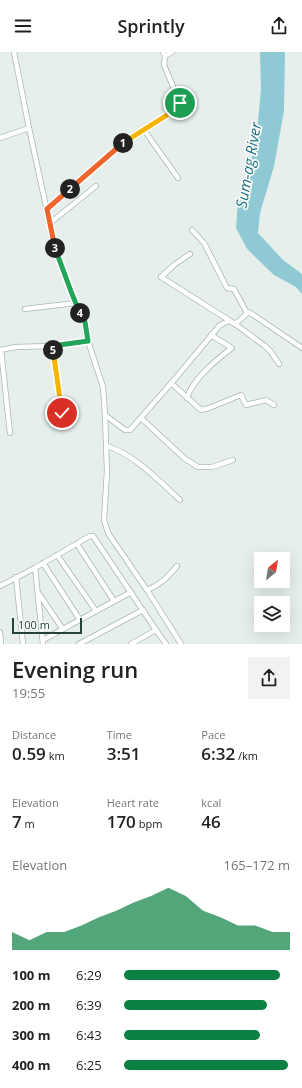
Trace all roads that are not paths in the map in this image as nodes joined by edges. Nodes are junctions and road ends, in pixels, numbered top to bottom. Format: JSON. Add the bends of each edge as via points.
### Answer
{"nodes":[{"id":1,"x":14,"y":52,"type":"edge"},
{"id":2,"x":172,"y":52,"type":"edge"},
{"id":3,"x":164,"y":54,"type":"edge"},
{"id":4,"x":30,"y":128,"type":"junction"},
{"id":5,"x":144,"y":130,"type":"junction"},
{"id":6,"x":0,"y":138,"type":"edge"},
{"id":7,"x":178,"y":178,"type":"dead end"},
{"id":8,"x":96,"y":186,"type":"dead end"},
{"id":9,"x":47,"y":209,"type":"junction"},
{"id":10,"x":50,"y":224,"type":"junction"},
{"id":11,"x":192,"y":230,"type":"dead end"},
{"id":12,"x":190,"y":254,"type":"dead end"},
{"id":13,"x":76,"y":303,"type":"junction"},
{"id":14,"x":25,"y":309,"type":"dead end"},
{"id":15,"x":247,"y":313,"type":"junction"},
{"id":16,"x":229,"y":321,"type":"junction"},
{"id":17,"x":235,"y":324,"type":"junction"},
{"id":18,"x":211,"y":335,"type":"junction"},
{"id":19,"x":88,"y":341,"type":"junction"},
{"id":20,"x":52,"y":346,"type":"junction"},
{"id":21,"x":302,"y":348,"type":"edge"},
{"id":22,"x":0,"y":350,"type":"edge"},
{"id":23,"x":279,"y":364,"type":"dead end"},
{"id":24,"x":171,"y":384,"type":"junction"},
{"id":25,"x":187,"y":398,"type":"junction"},
{"id":26,"x":274,"y":405,"type":"dead end"},
{"id":27,"x":62,"y":413,"type":"dead end"},
{"id":28,"x":105,"y":416,"type":"junction"},
{"id":29,"x":141,"y":418,"type":"junction"},
{"id":30,"x":10,"y":433,"type":"dead end"},
{"id":31,"x":107,"y":446,"type":"junction"},
{"id":32,"x":233,"y":460,"type":"dead end"},
{"id":33,"x":180,"y":500,"type":"dead end"},
{"id":34,"x":76,"y":544,"type":"junction"},
{"id":35,"x":57,"y":555,"type":"junction"},
{"id":36,"x":43,"y":563,"type":"junction"},
{"id":37,"x":177,"y":566,"type":"dead end"},
{"id":38,"x":35,"y":568,"type":"junction"},
{"id":39,"x":16,"y":577,"type":"junction"},
{"id":40,"x":0,"y":586,"type":"edge"},
{"id":41,"x":147,"y":590,"type":"junction"},
{"id":42,"x":38,"y":592,"type":"junction"},
{"id":43,"x":131,"y":592,"type":"junction"},
{"id":44,"x":114,"y":601,"type":"junction"},
{"id":45,"x":143,"y":610,"type":"junction"},
{"id":46,"x":96,"y":611,"type":"junction"},
{"id":47,"x":80,"y":620,"type":"junction"},
{"id":48,"x":62,"y":628,"type":"junction"},
{"id":49,"x":156,"y":630,"type":"junction"},
{"id":50,"x":0,"y":632,"type":"edge"},
{"id":51,"x":43,"y":642,"type":"edge"},
{"id":52,"x":1,"y":644,"type":"edge"},
{"id":53,"x":23,"y":644,"type":"edge"},
{"id":54,"x":79,"y":644,"type":"edge"},
{"id":55,"x":131,"y":644,"type":"edge"},
{"id":56,"x":166,"y":644,"type":"edge"},
{"id":57,"x":181,"y":644,"type":"edge"}],
"edges":[{"from":1,"to":4,"type":"street"},
{"from":2,"to":3,"type":"street"},
{"from":3,"to":5,"type":"street","via":[[164,65],[180,103]]},
{"from":4,"to":6,"type":"street"},
{"from":4,"to":9,"type":"street"},
{"from":5,"to":7,"type":"street"},
{"from":5,"to":9,"type":"street","via":[[114,150]]},
{"from":8,"to":10,"type":"street"},
{"from":9,"to":10,"type":"street"},
{"from":10,"to":13,"type":"street","via":[[55,248]]},
{"from":11,"to":15,"type":"street","via":[[204,243],[226,288],[234,289]]},
{"from":12,"to":16,"type":"street","via":[[161,277]]},
{"from":13,"to":14,"type":"street"},
{"from":13,"to":19,"type":"street","via":[[84,321]]},
{"from":15,"to":17,"type":"street"},
{"from":15,"to":21,"type":"street","via":[[250,312]]},
{"from":16,"to":17,"type":"street"},
{"from":16,"to":18,"type":"street","via":[[220,325]]},
{"from":17,"to":23,"type":"street","via":[[269,349]]},
{"from":18,"to":24,"type":"street"},
{"from":18,"to":25,"type":"street","via":[[232,348],[213,362],[189,391]]},
{"from":19,"to":20,"type":"street"},
{"from":19,"to":28,"type":"street","via":[[103,387]]},
{"from":20,"to":22,"type":"street"},
{"from":20,"to":27,"type":"street"},
{"from":22,"to":30,"type":"street"},
{"from":24,"to":25,"type":"street"},
{"from":24,"to":29,"type":"street"},
{"from":25,"to":26,"type":"street","via":[[203,410],[241,395],[246,405],[266,400]]},
{"from":28,"to":29,"type":"street","via":[[127,430]]},
{"from":28,"to":31,"type":"street"},
{"from":29,"to":32,"type":"street","via":[[184,458],[198,467],[212,468]]},
{"from":31,"to":33,"type":"street","via":[[119,450],[139,464]]},
{"from":31,"to":41,"type":"street","via":[[104,520],[108,533]]},
{"from":34,"to":35,"type":"street"},
{"from":34,"to":43,"type":"street","via":[[93,536]]},
{"from":34,"to":44,"type":"street"},
{"from":35,"to":36,"type":"street"},
{"from":35,"to":46,"type":"street"},
{"from":36,"to":38,"type":"street"},
{"from":36,"to":47,"type":"street"},
{"from":37,"to":41,"type":"street","via":[[163,582]]},
{"from":38,"to":39,"type":"street"},
{"from":38,"to":42,"type":"street"},
{"from":39,"to":40,"type":"street"},
{"from":39,"to":53,"type":"street"},
{"from":41,"to":57,"type":"street"},
{"from":42,"to":48,"type":"street"},
{"from":42,"to":51,"type":"street"},
{"from":43,"to":44,"type":"street"},
{"from":43,"to":45,"type":"street"},
{"from":44,"to":46,"type":"street"},
{"from":45,"to":49,"type":"street"},
{"from":45,"to":54,"type":"street"},
{"from":46,"to":47,"type":"street"},
{"from":47,"to":48,"type":"street"},
{"from":48,"to":51,"type":"street"},
{"from":49,"to":55,"type":"street"},
{"from":49,"to":56,"type":"street"},
{"from":50,"to":52,"type":"street"}]}
